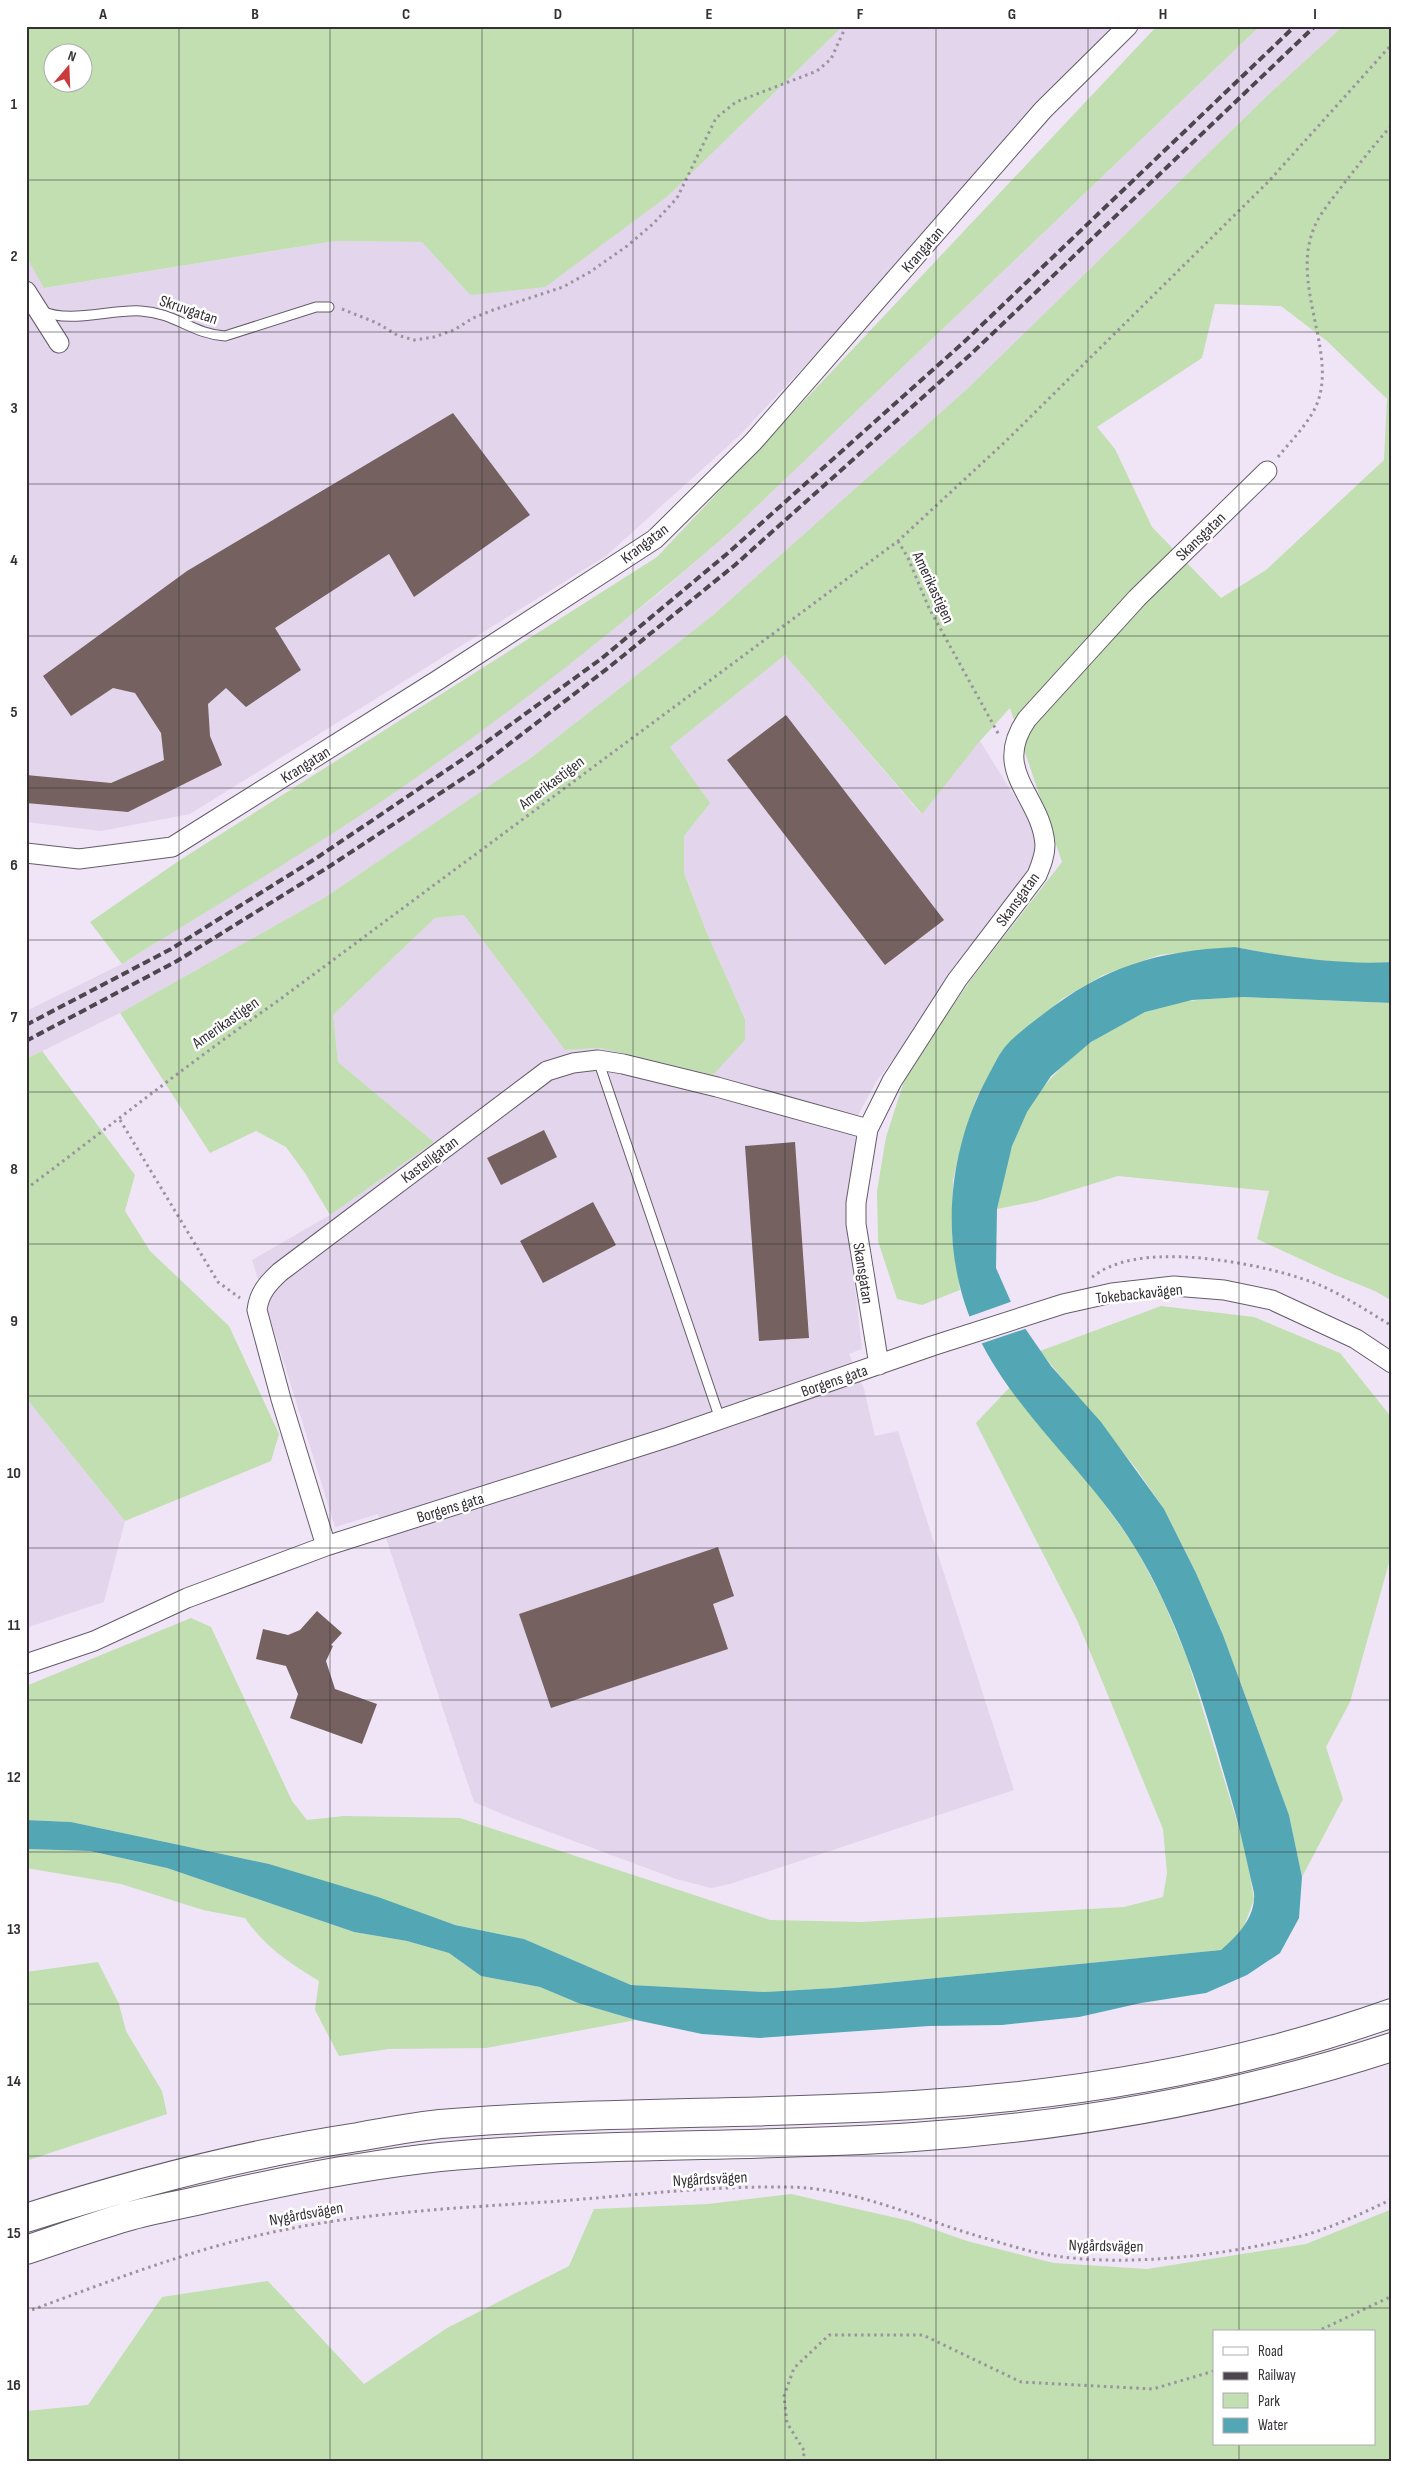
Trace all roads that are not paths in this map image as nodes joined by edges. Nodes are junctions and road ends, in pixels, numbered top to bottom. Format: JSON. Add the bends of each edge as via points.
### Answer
{"nodes":[{"id":1,"x":1128,"y":26,"type":"edge"},
{"id":2,"x":26,"y":291,"type":"edge"},
{"id":3,"x":329,"y":306,"type":"road end"},
{"id":4,"x":37,"y":308,"type":"junction"},
{"id":5,"x":60,"y":343,"type":"dead end"},
{"id":6,"x":1267,"y":471,"type":"road end"},
{"id":7,"x":26,"y":853,"type":"edge"},
{"id":8,"x":598,"y":1060,"type":"junction"},
{"id":9,"x":868,"y":1130,"type":"junction"},
{"id":10,"x":1392,"y":1363,"type":"edge"},
{"id":11,"x":879,"y":1365,"type":"junction"},
{"id":12,"x":720,"y":1419,"type":"junction"},
{"id":13,"x":326,"y":1546,"type":"junction"},
{"id":14,"x":26,"y":1664,"type":"edge"},
{"id":15,"x":1392,"y":2013,"type":"edge"},
{"id":16,"x":1392,"y":2047,"type":"edge"},
{"id":17,"x":26,"y":2218,"type":"edge"},
{"id":18,"x":26,"y":2250,"type":"edge"}],
"edges":[{"from":1,"to":7,"type":"street","name":"Krangatan","via":[[1044,110],[753,442],[655,539],[172,847],[80,859]]},
{"from":2,"to":4,"type":"street"},
{"from":3,"to":4,"type":"lane","name":"Skruvgatan","via":[[299,312],[225,336],[212,335],[155,312],[120,311],[64,316]]},
{"from":4,"to":5,"type":"street"},
{"from":6,"to":9,"type":"street","name":"Skansgatan","via":[[1137,598],[1022,726],[1014,749],[1014,763],[1043,835],[1044,858],[1037,875],[957,980],[892,1081]]},
{"from":8,"to":9,"type":"street","name":"Kastellgatan","via":[[654,1070]]},
{"from":8,"to":12,"type":"lane"},
{"from":8,"to":13,"type":"street","name":"Kastellgatan","via":[[547,1071],[280,1272],[266,1285],[258,1299],[257,1310],[281,1399]]},
{"from":9,"to":11,"type":"street","name":"Skansgatan","via":[[856,1203],[856,1224]]},
{"from":10,"to":11,"type":"street","name":"Tokebackavägen","via":[[1356,1339],[1272,1300],[1224,1290],[1174,1286],[1112,1293],[1063,1304]]},
{"from":11,"to":12,"type":"street","name":"Borgens gata"},
{"from":12,"to":13,"type":"street","name":"Borgens gata"},
{"from":13,"to":14,"type":"street","name":"Borgens gata","via":[[186,1598],[94,1641]]},
{"from":15,"to":17,"type":"highway","via":[[1277,2048],[1176,2071],[1005,2097],[905,2105],[573,2115],[436,2124],[288,2148],[113,2190]]},
{"from":16,"to":18,"type":"highway","via":[[1307,2073],[1172,2103],[998,2130],[913,2137],[575,2148],[438,2158],[281,2182],[126,2217]]}]}
